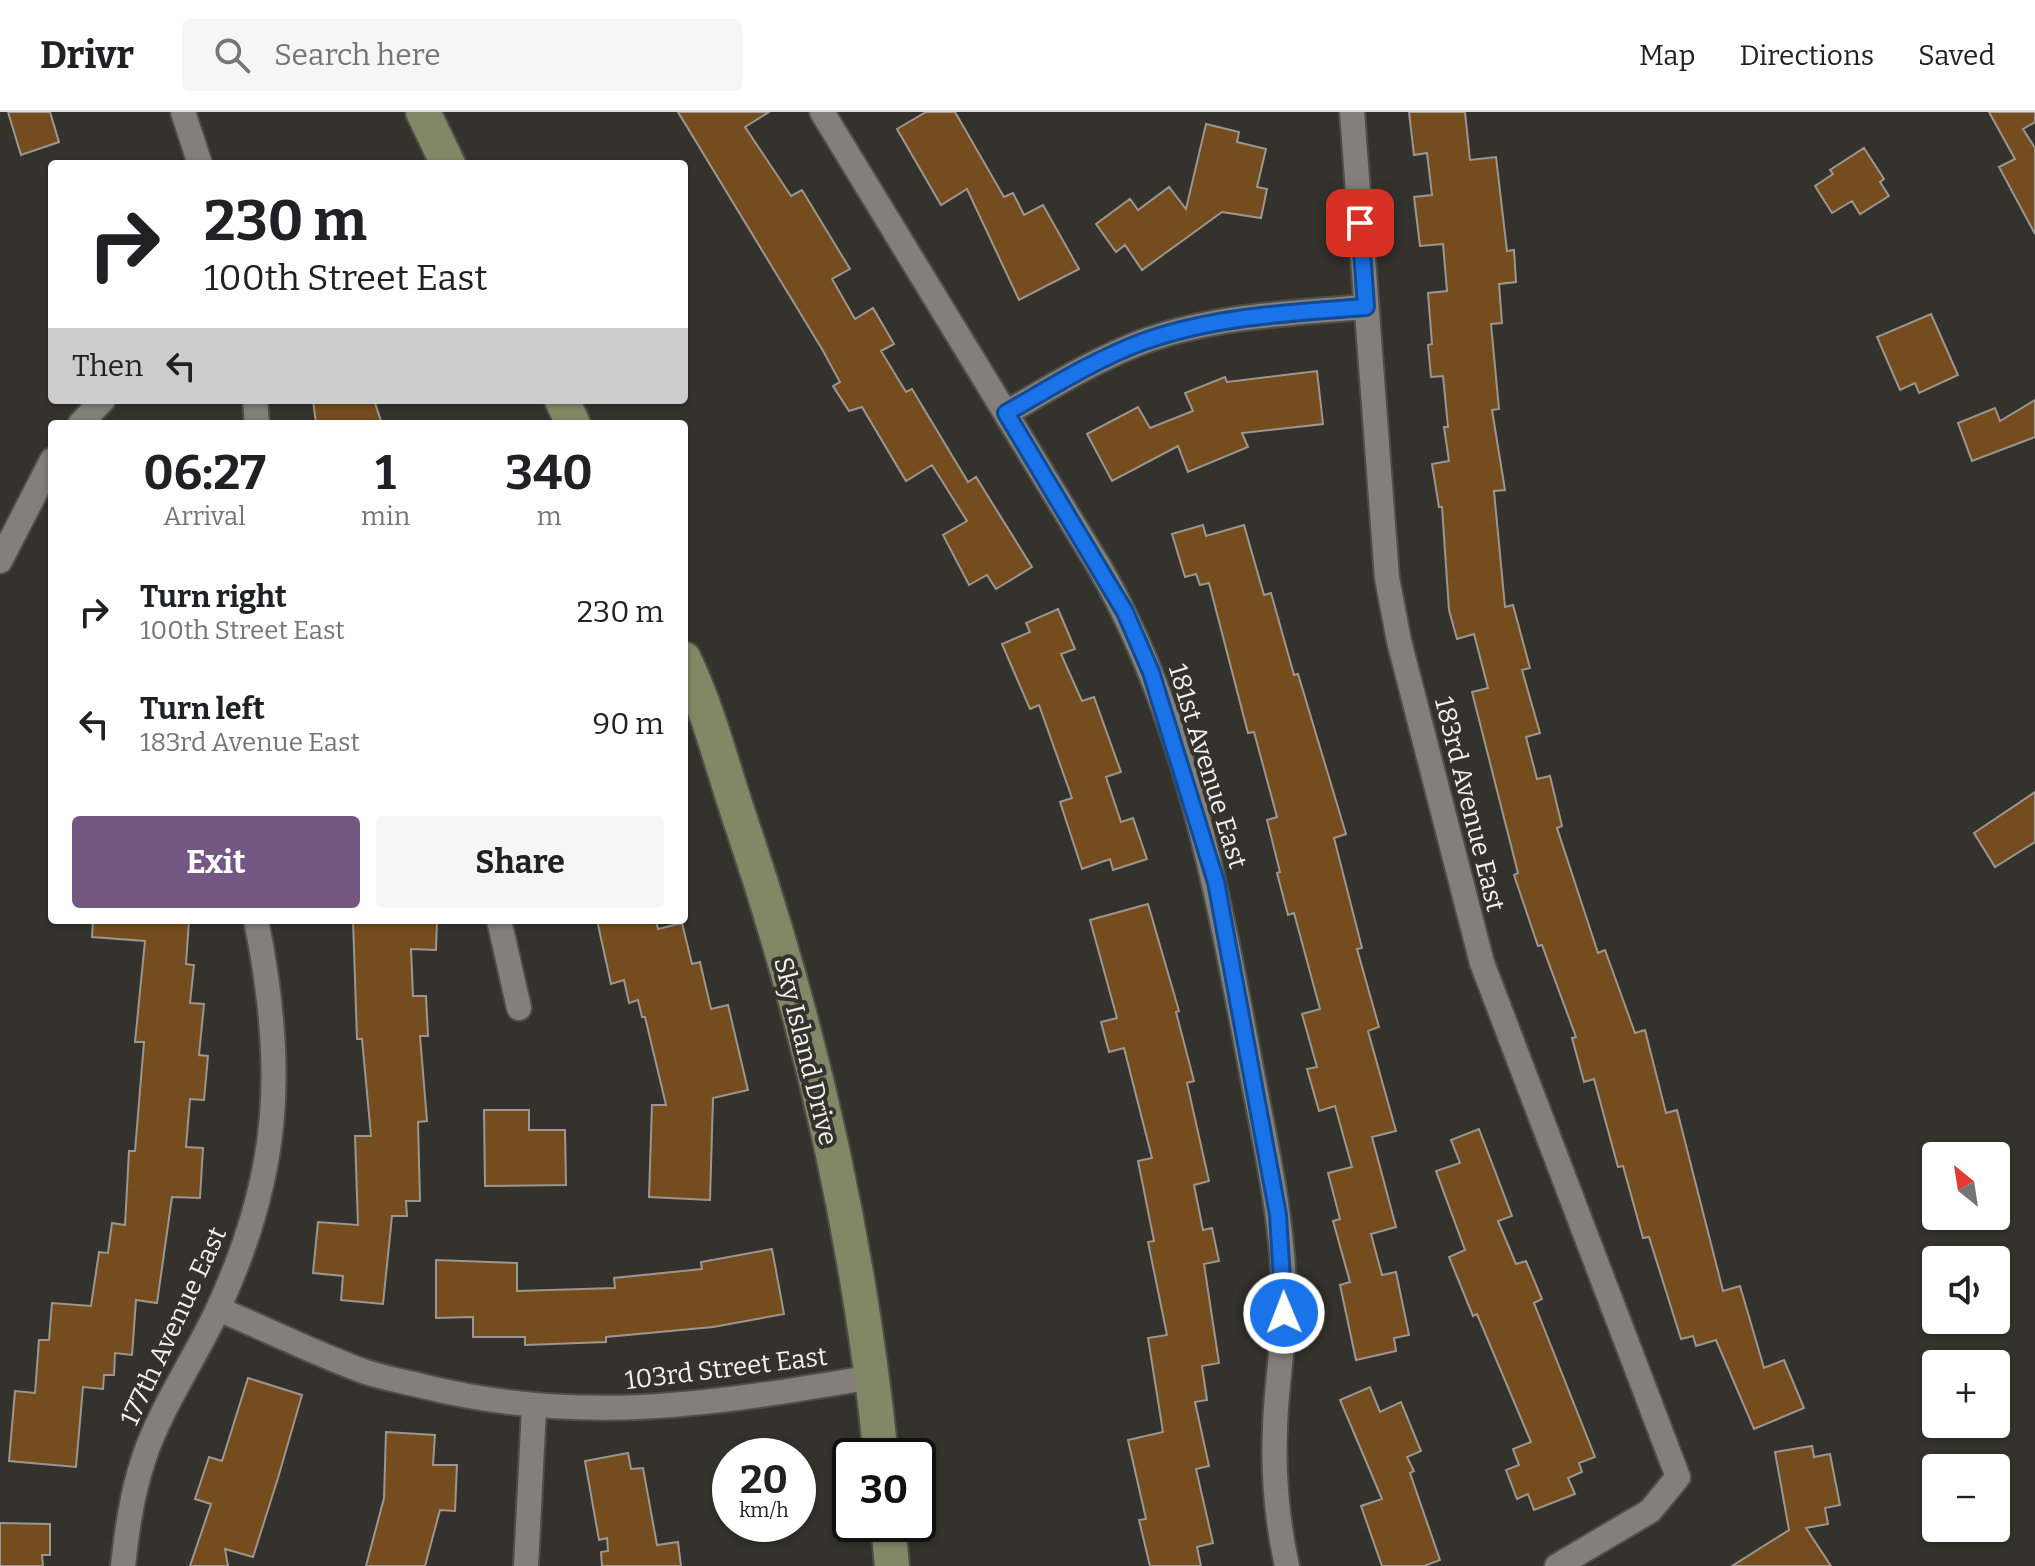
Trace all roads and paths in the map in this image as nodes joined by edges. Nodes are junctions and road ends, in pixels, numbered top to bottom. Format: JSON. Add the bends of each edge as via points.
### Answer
{"nodes":[{"id":1,"x":183,"y":112,"type":"edge"},
{"id":2,"x":423,"y":112,"type":"edge"},
{"id":3,"x":822,"y":112,"type":"edge"},
{"id":4,"x":1352,"y":112,"type":"edge"},
{"id":5,"x":199,"y":160,"type":"edge"},
{"id":6,"x":446,"y":160,"type":"edge"},
{"id":7,"x":1366,"y":307,"type":"junction"},
{"id":8,"x":99,"y":404,"type":"edge"},
{"id":9,"x":1006,"y":413,"type":"junction"},
{"id":10,"x":84,"y":420,"type":"edge"},
{"id":11,"x":48,"y":468,"type":"edge"},
{"id":12,"x":0,"y":561,"type":"edge"},
{"id":13,"x":688,"y":674,"type":"edge"},
{"id":14,"x":257,"y":924,"type":"edge"},
{"id":15,"x":500,"y":924,"type":"edge"},
{"id":16,"x":519,"y":1008,"type":"dead end"},
{"id":17,"x":218,"y":1309,"type":"junction"},
{"id":18,"x":873,"y":1377,"type":"junction"},
{"id":19,"x":534,"y":1408,"type":"junction"},
{"id":20,"x":879,"y":1438,"type":"edge"},
{"id":21,"x":890,"y":1542,"type":"edge"},
{"id":22,"x":123,"y":1566,"type":"edge"},
{"id":23,"x":526,"y":1566,"type":"edge"},
{"id":24,"x":892,"y":1566,"type":"edge"},
{"id":25,"x":1287,"y":1566,"type":"edge"},
{"id":26,"x":1557,"y":1566,"type":"edge"}],
"edges":[{"from":1,"to":5,"type":"street"},
{"from":2,"to":6,"type":"street"},
{"from":3,"to":9,"type":"street","name":"181st Avenue East"},
{"from":4,"to":7,"type":"street","name":"183rd Avenue East"},
{"from":7,"to":9,"type":"street","via":[[1263,314],[1172,333],[1088,366]]},
{"from":7,"to":26,"type":"street","name":"183rd Avenue East","via":[[1387,578],[1482,963],[1678,1477],[1650,1511]]},
{"from":8,"to":10,"type":"street"},
{"from":9,"to":25,"type":"street","name":"181st Avenue East","via":[[1125,612],[1151,672],[1216,882],[1278,1215],[1285,1290],[1275,1483]]},
{"from":11,"to":12,"type":"street"},
{"from":13,"to":18,"type":"street","name":"Sky Island Drive","via":[[771,912],[810,1054],[845,1212]]},
{"from":14,"to":17,"type":"street","name":"177th Avenue East","via":[[272,994],[274,1129],[256,1210]]},
{"from":15,"to":16,"type":"street"},
{"from":17,"to":19,"type":"street","name":"103rd Street East","via":[[365,1372]]},
{"from":17,"to":22,"type":"street","name":"177th Avenue East","via":[[144,1456]]},
{"from":18,"to":19,"type":"street","name":"103rd Street East","via":[[648,1409]]},
{"from":18,"to":20,"type":"street","name":"Sky Island Drive"},
{"from":19,"to":23,"type":"street"},
{"from":21,"to":24,"type":"street"}]}
